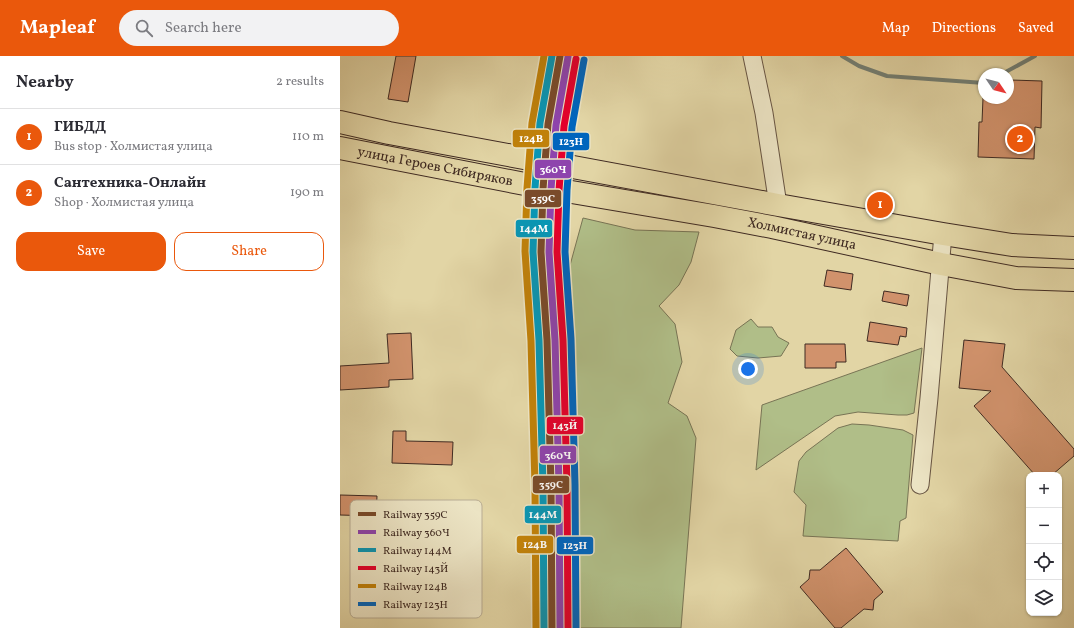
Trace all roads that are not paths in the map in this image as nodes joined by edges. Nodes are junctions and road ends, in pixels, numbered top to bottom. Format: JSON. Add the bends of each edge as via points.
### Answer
{"nodes":[{"id":1,"x":752,"y":56,"type":"edge"},
{"id":2,"x":340,"y":122,"type":"edge"},
{"id":3,"x":340,"y":148,"type":"edge"},
{"id":4,"x":532,"y":159,"type":"joint"},
{"id":5,"x":530,"y":185,"type":"joint"},
{"id":6,"x":778,"y":205,"type":"junction"},
{"id":7,"x":943,"y":234,"type":"junction"},
{"id":8,"x":1074,"y":248,"type":"edge"},
{"id":9,"x":941,"y":264,"type":"junction"},
{"id":10,"x":1074,"y":280,"type":"edge"},
{"id":11,"x":920,"y":485,"type":"dead end"}],
"edges":[{"from":1,"to":6,"type":"street","via":[[764,113]]},
{"from":2,"to":4,"type":"highway","name":"улица Героев Сибиряков"},
{"from":3,"to":5,"type":"highway","name":"улица Героев Сибиряков"},
{"from":4,"to":6,"type":"highway","name":"Холмистая улица"},
{"from":5,"to":9,"type":"highway","name":"Холмистая улица","via":[[772,227]]},
{"from":6,"to":7,"type":"highway","name":"Холмистая улица"},
{"from":7,"to":8,"type":"highway","name":"Холмистая улица","via":[[1012,245]]},
{"from":7,"to":9,"type":"street"},
{"from":9,"to":10,"type":"highway","name":"Холмистая улица","via":[[1016,278]]},
{"from":9,"to":11,"type":"street"}]}
